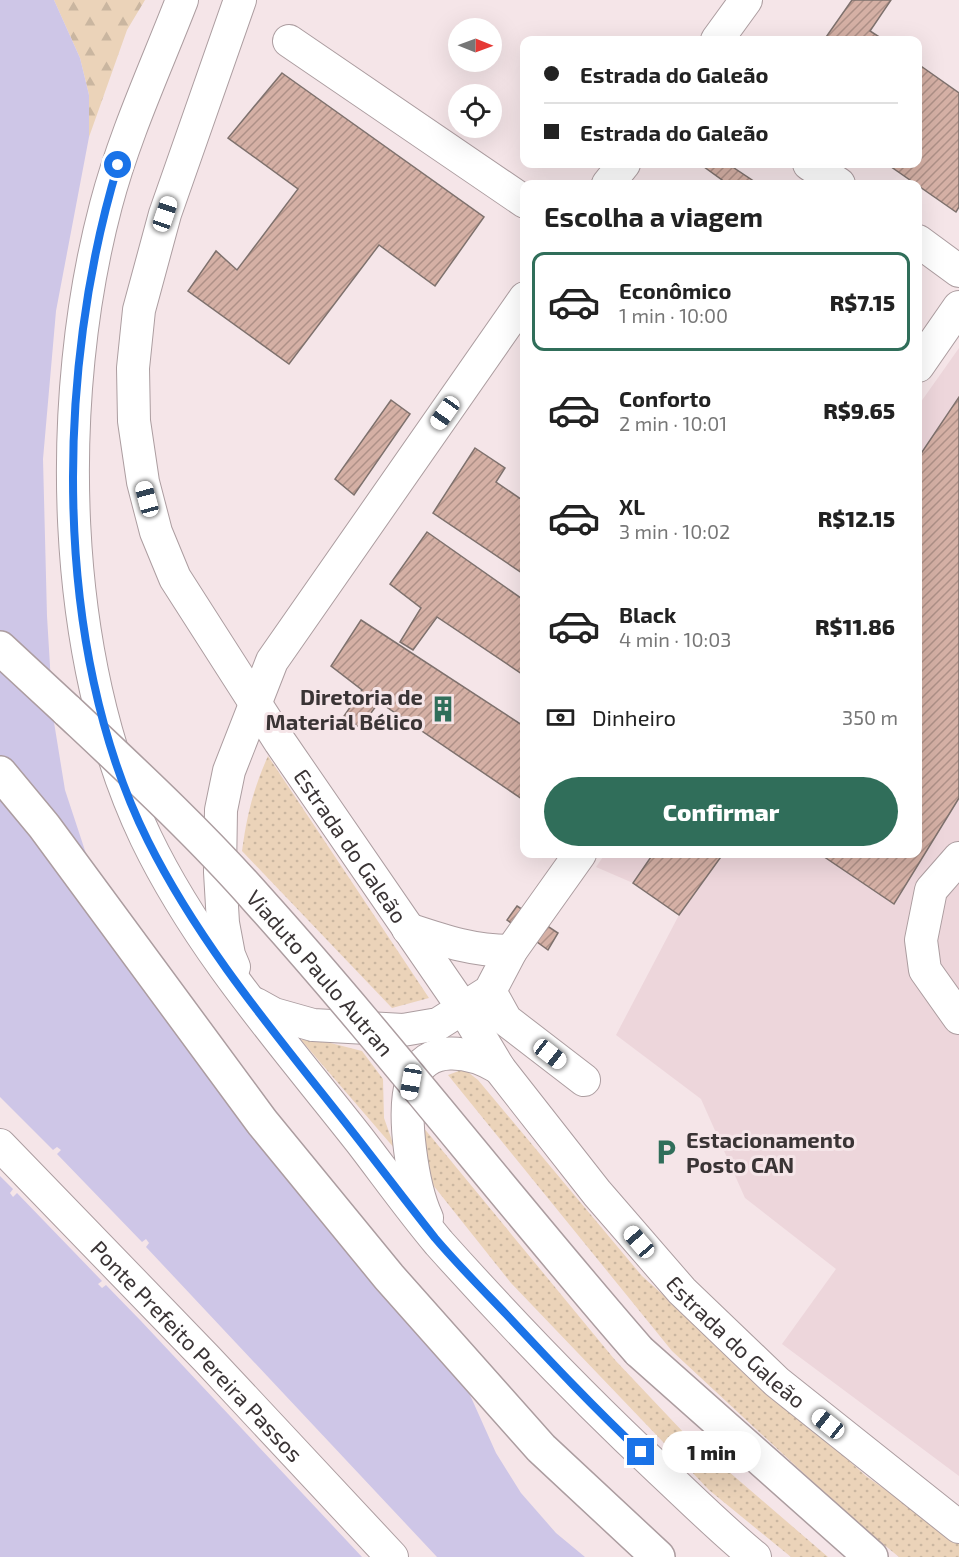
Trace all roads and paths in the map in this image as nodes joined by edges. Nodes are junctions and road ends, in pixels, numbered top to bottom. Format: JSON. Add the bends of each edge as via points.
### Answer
{"nodes":[{"id":1,"x":182,"y":0,"type":"edge"},
{"id":2,"x":240,"y":0,"type":"edge"},
{"id":3,"x":746,"y":0,"type":"edge"},
{"id":4,"x":720,"y":36,"type":"edge"},
{"id":5,"x":289,"y":41,"type":"dead end"},
{"id":6,"x":621,"y":168,"type":"edge"},
{"id":7,"x":815,"y":168,"type":"edge"},
{"id":8,"x":611,"y":180,"type":"edge"},
{"id":9,"x":833,"y":180,"type":"edge"},
{"id":10,"x":520,"y":199,"type":"edge"},
{"id":11,"x":922,"y":245,"type":"edge"},
{"id":12,"x":959,"y":271,"type":"edge"},
{"id":13,"x":520,"y":305,"type":"edge"},
{"id":14,"x":959,"y":307,"type":"edge"},
{"id":15,"x":922,"y":360,"type":"edge"},
{"id":16,"x":0,"y":648,"type":"edge"},
{"id":17,"x":256,"y":705,"type":"junction"},
{"id":18,"x":0,"y":773,"type":"edge"},
{"id":19,"x":577,"y":858,"type":"edge"},
{"id":20,"x":959,"y":858,"type":"edge"},
{"id":21,"x":408,"y":929,"type":"junction"},
{"id":22,"x":511,"y":951,"type":"junction"},
{"id":23,"x":490,"y":991,"type":"junction"},
{"id":24,"x":247,"y":997,"type":"junction"},
{"id":25,"x":463,"y":1008,"type":"junction"},
{"id":26,"x":959,"y":1018,"type":"edge"},
{"id":27,"x":533,"y":1041,"type":"junction"},
{"id":28,"x":499,"y":1068,"type":"junction"},
{"id":29,"x":584,"y":1080,"type":"dead end"},
{"id":30,"x":0,"y":1145,"type":"edge"},
{"id":31,"x":438,"y":1240,"type":"junction"},
{"id":32,"x":959,"y":1527,"type":"edge"},
{"id":33,"x":392,"y":1557,"type":"edge"},
{"id":34,"x":658,"y":1557,"type":"edge"},
{"id":35,"x":755,"y":1557,"type":"edge"},
{"id":36,"x":871,"y":1557,"type":"edge"}],
"edges":[{"from":1,"to":24,"type":"street","via":[[118,165],[86,302],[73,457],[76,551],[85,638],[102,718],[122,782],[147,839],[189,916]]},
{"from":2,"to":17,"type":"street","name":"Estrada do Galeão","via":[[165,214],[139,310],[133,368],[143,482],[156,532],[171,569]]},
{"from":3,"to":4,"type":"street"},
{"from":5,"to":10,"type":"street"},
{"from":6,"to":8,"type":"street"},
{"from":7,"to":9,"type":"street"},
{"from":11,"to":12,"type":"street"},
{"from":13,"to":17,"type":"street","via":[[272,661]]},
{"from":14,"to":15,"type":"street"},
{"from":16,"to":36,"type":"main road","name":"Viaduto Paulo Autran","bridge":true,"via":[[179,817],[257,898],[639,1351]]},
{"from":17,"to":21,"type":"street","name":"Estrada do Galeão"},
{"from":17,"to":24,"type":"street","via":[[229,771],[221,810],[223,923],[229,955]]},
{"from":18,"to":34,"type":"main road","via":[[44,826],[262,1122],[389,1277],[542,1448]]},
{"from":19,"to":22,"type":"street"},
{"from":20,"to":26,"type":"street","via":[[931,890],[921,940],[925,970]]},
{"from":21,"to":22,"type":"street","via":[[457,946]]},
{"from":21,"to":25,"type":"street","name":"Estrada do Galeão"},
{"from":22,"to":23,"type":"street"},
{"from":23,"to":25,"type":"street"},
{"from":23,"to":27,"type":"street","via":[[506,1020]]},
{"from":24,"to":25,"type":"street","via":[[274,1014],[313,1025],[403,1030],[438,1024]]},
{"from":24,"to":31,"type":"street"},
{"from":25,"to":28,"type":"street","name":"Estrada do Galeão"},
{"from":27,"to":28,"type":"street"},
{"from":27,"to":29,"type":"street"},
{"from":28,"to":31,"type":"street","via":[[470,1054],[442,1054],[427,1060],[411,1082],[408,1121],[412,1163],[425,1215]]},
{"from":28,"to":32,"type":"street","name":"Estrada do Galeão","via":[[597,1193],[682,1291],[777,1382]]},
{"from":30,"to":33,"type":"street","name":"Ponte Prefeito Pereira Passos"},
{"from":31,"to":35,"type":"street","via":[[592,1406]]}]}
